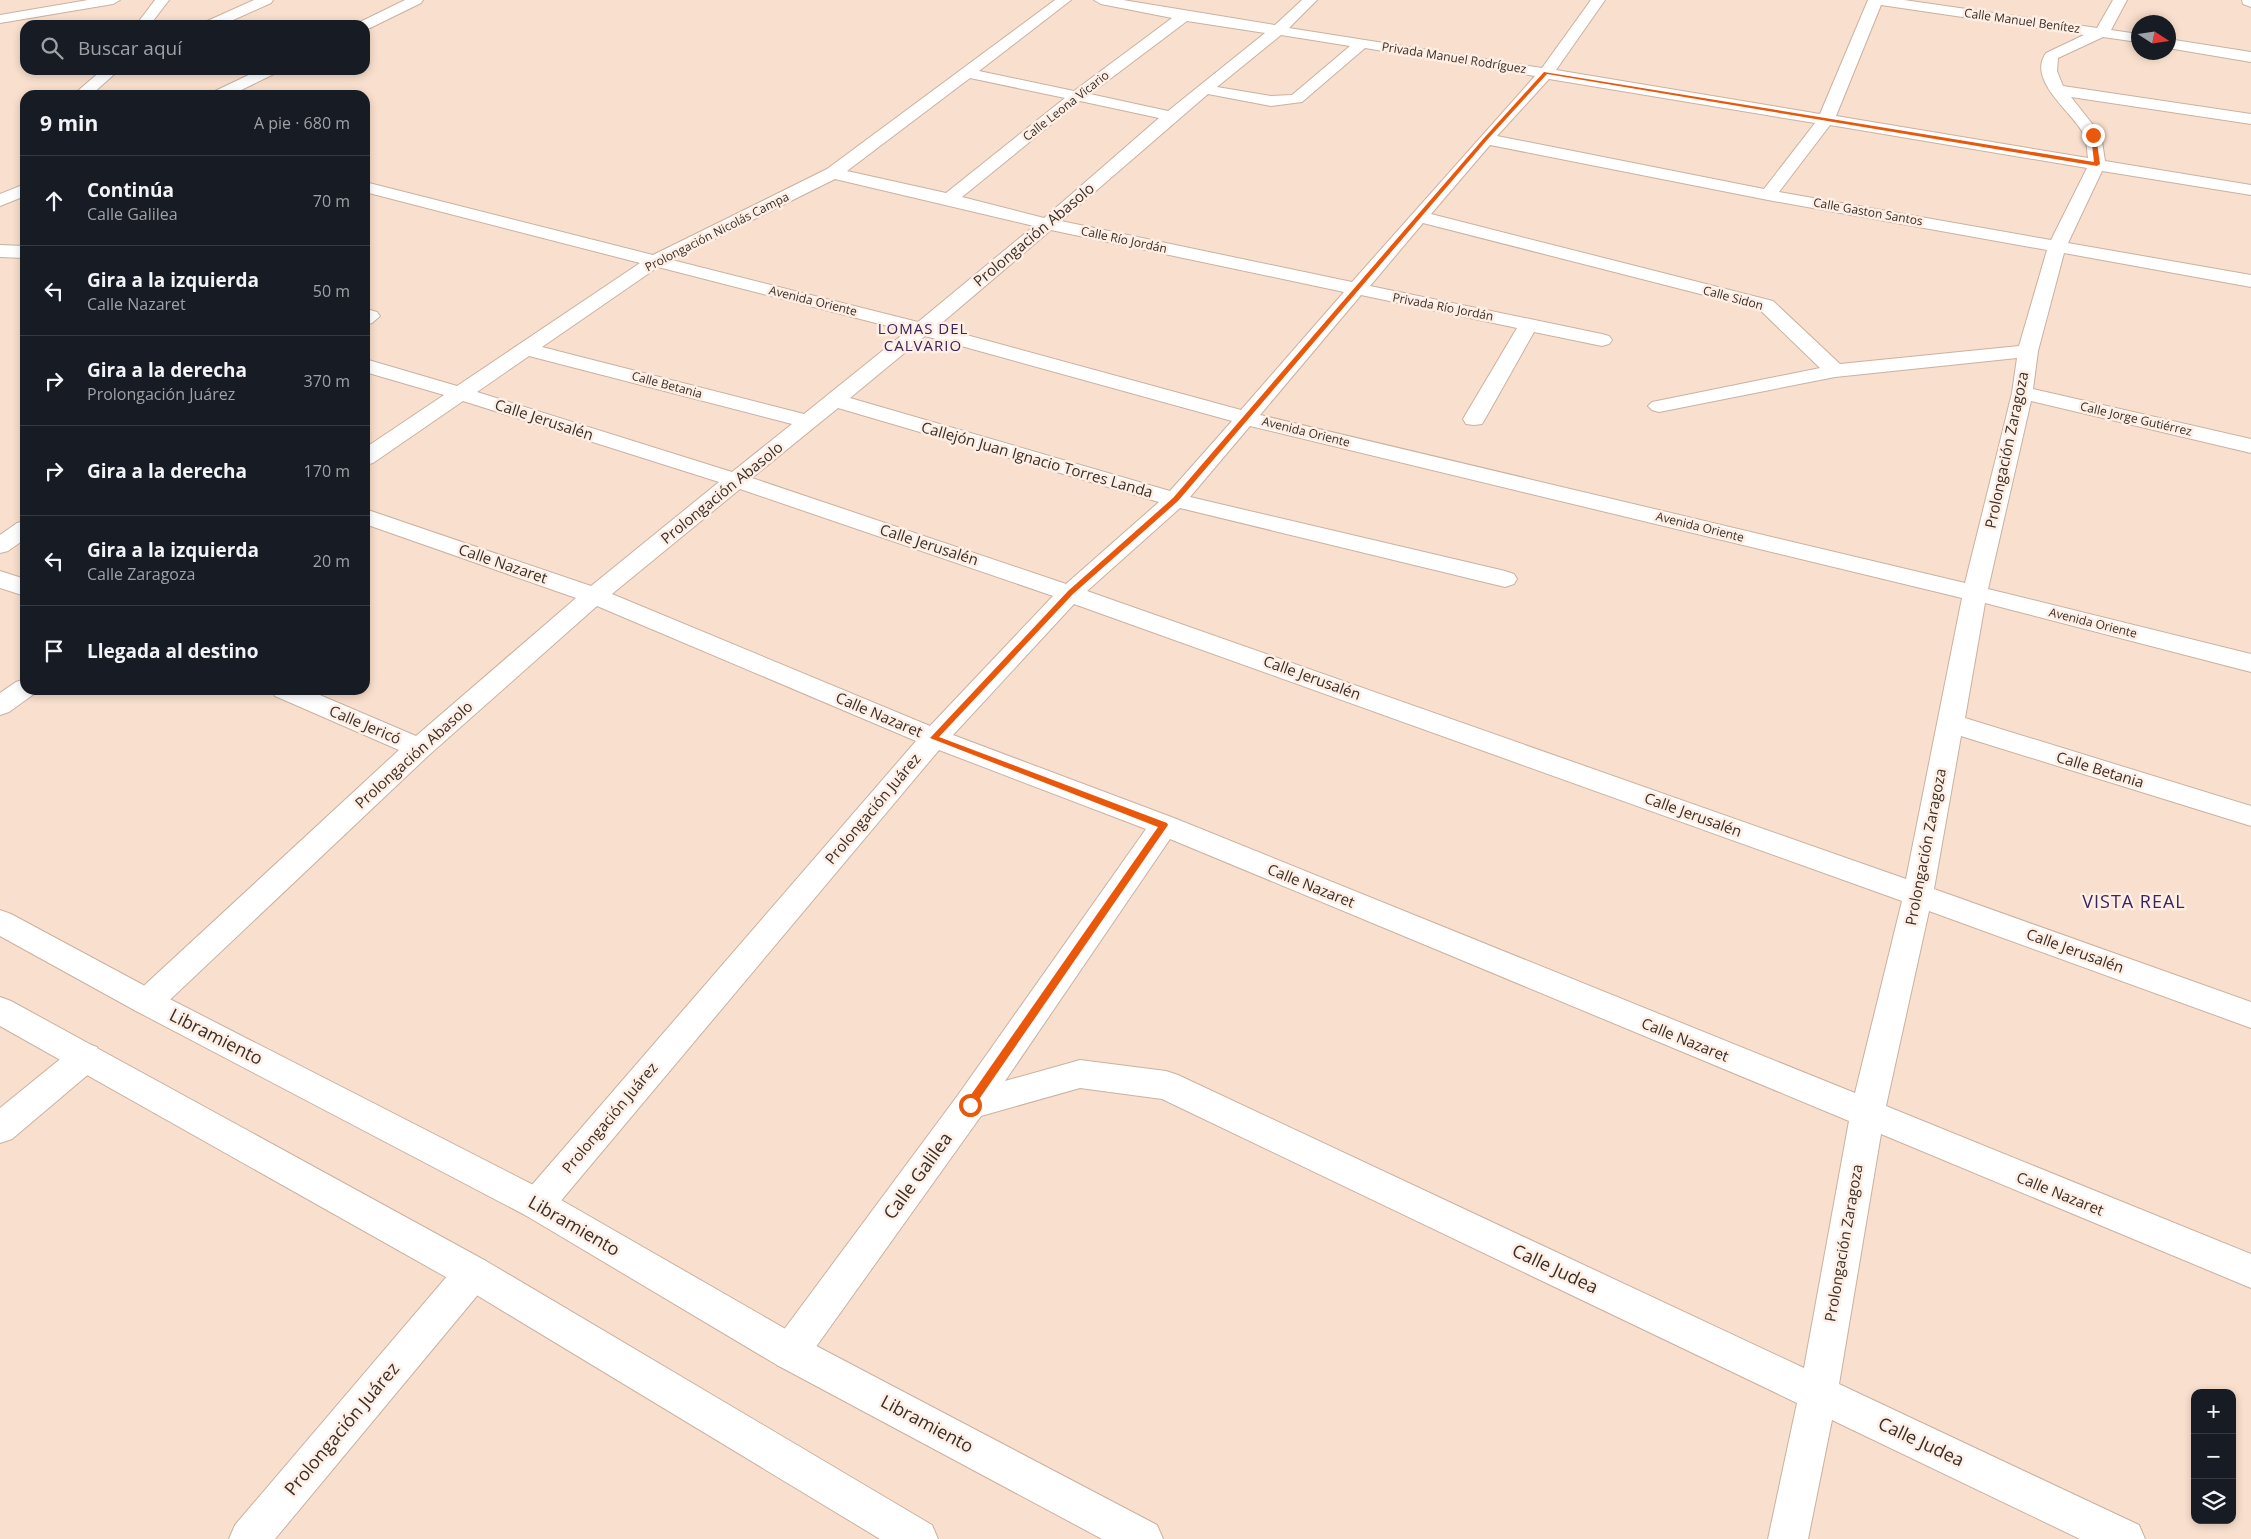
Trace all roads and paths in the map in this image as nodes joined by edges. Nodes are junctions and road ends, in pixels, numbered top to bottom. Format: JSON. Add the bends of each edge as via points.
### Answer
{"nodes":[{"id":1,"x":113,"y":0,"type":"edge"},
{"id":2,"x":162,"y":0,"type":"edge"},
{"id":3,"x":266,"y":0,"type":"edge"},
{"id":4,"x":395,"y":0,"type":"edge"},
{"id":5,"x":1064,"y":0,"type":"edge"},
{"id":6,"x":1100,"y":0,"type":"edge"},
{"id":7,"x":1310,"y":0,"type":"edge"},
{"id":8,"x":1598,"y":0,"type":"edge"},
{"id":9,"x":1876,"y":0,"type":"edge"},
{"id":10,"x":2120,"y":0,"type":"edge"},
{"id":11,"x":413,"y":2,"type":"edge"},
{"id":12,"x":1184,"y":16,"type":"junction"},
{"id":13,"x":0,"y":19,"type":"edge"},
{"id":14,"x":147,"y":20,"type":"edge"},
{"id":15,"x":221,"y":20,"type":"edge"},
{"id":16,"x":370,"y":23,"type":"edge"},
{"id":17,"x":1278,"y":30,"type":"junction"},
{"id":18,"x":2102,"y":32,"type":"junction"},
{"id":19,"x":2131,"y":37,"type":"edge"},
{"id":20,"x":1362,"y":43,"type":"junction"},
{"id":21,"x":2176,"y":44,"type":"edge"},
{"id":22,"x":2251,"y":57,"type":"edge"},
{"id":23,"x":968,"y":73,"type":"junction"},
{"id":24,"x":1546,"y":73,"type":"junction"},
{"id":25,"x":104,"y":75,"type":"edge"},
{"id":26,"x":261,"y":75,"type":"edge"},
{"id":27,"x":1205,"y":89,"type":"junction"},
{"id":28,"x":87,"y":90,"type":"edge"},
{"id":29,"x":229,"y":90,"type":"edge"},
{"id":30,"x":2057,"y":90,"type":"junction"},
{"id":31,"x":1077,"y":96,"type":"junction"},
{"id":32,"x":1171,"y":116,"type":"junction"},
{"id":33,"x":2251,"y":119,"type":"edge"},
{"id":34,"x":1826,"y":120,"type":"junction"},
{"id":35,"x":1486,"y":139,"type":"junction"},
{"id":36,"x":2097,"y":164,"type":"junction"},
{"id":37,"x":834,"y":174,"type":"junction"},
{"id":38,"x":370,"y":188,"type":"edge"},
{"id":39,"x":2251,"y":190,"type":"edge"},
{"id":40,"x":20,"y":191,"type":"edge"},
{"id":41,"x":1768,"y":195,"type":"junction"},
{"id":42,"x":949,"y":199,"type":"junction"},
{"id":43,"x":0,"y":201,"type":"edge"},
{"id":44,"x":1420,"y":217,"type":"junction"},
{"id":45,"x":1047,"y":224,"type":"junction"},
{"id":46,"x":2057,"y":246,"type":"junction"},
{"id":47,"x":0,"y":251,"type":"edge"},
{"id":48,"x":20,"y":252,"type":"edge"},
{"id":49,"x":655,"y":261,"type":"junction"},
{"id":50,"x":2251,"y":281,"type":"edge"},
{"id":51,"x":1356,"y":290,"type":"junction"},
{"id":52,"x":1529,"y":324,"type":"junction"},
{"id":53,"x":922,"y":329,"type":"junction"},
{"id":54,"x":1602,"y":340,"type":"dead end"},
{"id":55,"x":527,"y":349,"type":"junction"},
{"id":56,"x":2028,"y":351,"type":"junction"},
{"id":57,"x":370,"y":366,"type":"edge"},
{"id":58,"x":1835,"y":371,"type":"junction"},
{"id":59,"x":461,"y":393,"type":"junction"},
{"id":60,"x":2022,"y":393,"type":"junction"},
{"id":61,"x":833,"y":400,"type":"junction"},
{"id":62,"x":1659,"y":406,"type":"dead end"},
{"id":63,"x":1245,"y":418,"type":"junction"},
{"id":64,"x":1474,"y":419,"type":"dead end"},
{"id":65,"x":808,"y":422,"type":"junction"},
{"id":66,"x":2251,"y":446,"type":"edge"},
{"id":67,"x":370,"y":455,"type":"edge"},
{"id":68,"x":737,"y":482,"type":"junction"},
{"id":69,"x":1175,"y":500,"type":"junction"},
{"id":70,"x":370,"y":518,"type":"edge"},
{"id":71,"x":20,"y":532,"type":"edge"},
{"id":72,"x":0,"y":546,"type":"edge"},
{"id":73,"x":0,"y":579,"type":"edge"},
{"id":74,"x":1505,"y":579,"type":"dead end"},
{"id":75,"x":20,"y":586,"type":"edge"},
{"id":76,"x":1071,"y":592,"type":"junction"},
{"id":77,"x":1975,"y":593,"type":"junction"},
{"id":78,"x":594,"y":596,"type":"junction"},
{"id":79,"x":2251,"y":663,"type":"edge"},
{"id":80,"x":20,"y":692,"type":"edge"},
{"id":81,"x":296,"y":695,"type":"edge"},
{"id":82,"x":0,"y":706,"type":"edge"},
{"id":83,"x":1950,"y":723,"type":"junction"},
{"id":84,"x":934,"y":738,"type":"junction"},
{"id":85,"x":419,"y":748,"type":"junction"},
{"id":86,"x":2251,"y":816,"type":"edge"},
{"id":87,"x":1164,"y":825,"type":"junction"},
{"id":88,"x":1918,"y":895,"type":"junction"},
{"id":89,"x":0,"y":922,"type":"edge"},
{"id":90,"x":148,"y":1002,"type":"junction"},
{"id":91,"x":0,"y":1010,"type":"edge"},
{"id":92,"x":2251,"y":1015,"type":"edge"},
{"id":93,"x":86,"y":1057,"type":"junction"},
{"id":94,"x":970,"y":1105,"type":"junction"},
{"id":95,"x":1867,"y":1115,"type":"junction"},
{"id":96,"x":0,"y":1128,"type":"edge"},
{"id":97,"x":537,"y":1204,"type":"junction"},
{"id":98,"x":2251,"y":1271,"type":"edge"},
{"id":99,"x":473,"y":1273,"type":"junction"},
{"id":100,"x":790,"y":1352,"type":"junction"},
{"id":101,"x":1818,"y":1394,"type":"junction"},
{"id":102,"x":249,"y":1539,"type":"edge"},
{"id":103,"x":918,"y":1539,"type":"edge"},
{"id":104,"x":1143,"y":1539,"type":"edge"},
{"id":105,"x":1788,"y":1539,"type":"edge"},
{"id":106,"x":2125,"y":1539,"type":"edge"}],
"edges":[{"from":1,"to":13,"type":"street"},
{"from":2,"to":14,"type":"street"},
{"from":3,"to":15,"type":"street"},
{"from":4,"to":11,"type":"street"},
{"from":5,"to":23,"type":"street","name":"Prolongación Nicolás Campa"},
{"from":6,"to":12,"type":"street","name":"Privada Manuel Rodríguez"},
{"from":7,"to":17,"type":"street","name":"Prolongación Abasolo"},
{"from":8,"to":24,"type":"street","name":"Prolongación Juárez"},
{"from":9,"to":18,"type":"street","name":"Calle Manuel Benítez"},
{"from":9,"to":34,"type":"street"},
{"from":10,"to":18,"type":"street"},
{"from":11,"to":16,"type":"street"},
{"from":12,"to":17,"type":"street","name":"Privada Manuel Rodríguez"},
{"from":12,"to":31,"type":"street","name":"Calle Leona Vicario"},
{"from":17,"to":20,"type":"street","name":"Privada Manuel Rodríguez"},
{"from":17,"to":27,"type":"street","name":"Prolongación Abasolo"},
{"from":18,"to":19,"type":"street","name":"Calle Manuel Benítez"},
{"from":18,"to":30,"type":"street","via":[[2051,56],[2049,71]]},
{"from":20,"to":24,"type":"street","name":"Privada Manuel Rodríguez"},
{"from":20,"to":27,"type":"street","via":[[1296,99],[1271,101]]},
{"from":21,"to":22,"type":"street"},
{"from":23,"to":31,"type":"street"},
{"from":23,"to":37,"type":"street","name":"Prolongación Nicolás Campa"},
{"from":24,"to":34,"type":"street","name":"Privada Manuel Rodríguez"},
{"from":24,"to":35,"type":"street","name":"Prolongación Juárez"},
{"from":25,"to":28,"type":"street"},
{"from":26,"to":29,"type":"street"},
{"from":27,"to":32,"type":"street","name":"Prolongación Abasolo"},
{"from":30,"to":33,"type":"street"},
{"from":30,"to":36,"type":"street","via":[[2093,135]]},
{"from":31,"to":32,"type":"street"},
{"from":31,"to":42,"type":"street","name":"Calle Leona Vicario"},
{"from":32,"to":45,"type":"street","name":"Prolongación Abasolo"},
{"from":34,"to":36,"type":"street","name":"Privada Manuel Rodríguez"},
{"from":34,"to":41,"type":"street"},
{"from":35,"to":41,"type":"street","name":"Calle Gaston Santos"},
{"from":35,"to":44,"type":"street","name":"Prolongación Juárez"},
{"from":36,"to":39,"type":"street","name":"Privada Manuel Rodríguez"},
{"from":36,"to":46,"type":"street","name":"Prolongación Zaragoza"},
{"from":37,"to":42,"type":"street","name":"Calle Río Jordán"},
{"from":37,"to":49,"type":"street","name":"Prolongación Nicolás Campa"},
{"from":38,"to":49,"type":"street","name":"Avenida Oriente"},
{"from":40,"to":43,"type":"street"},
{"from":41,"to":46,"type":"street","name":"Calle Gaston Santos"},
{"from":42,"to":45,"type":"street","name":"Calle Río Jordán"},
{"from":44,"to":51,"type":"street","name":"Prolongación Juárez"},
{"from":44,"to":58,"type":"street","name":"Calle Sidon","via":[[1766,305]]},
{"from":45,"to":51,"type":"street","name":"Calle Río Jordán"},
{"from":45,"to":53,"type":"street","name":"Prolongación Abasolo"},
{"from":46,"to":50,"type":"street","name":"Calle Gaston Santos"},
{"from":46,"to":56,"type":"street","name":"Prolongación Zaragoza"},
{"from":47,"to":48,"type":"street"},
{"from":49,"to":53,"type":"street","name":"Avenida Oriente"},
{"from":49,"to":55,"type":"street","name":"Prolongación Nicolás Campa"},
{"from":51,"to":52,"type":"street","name":"Privada Río Jordán"},
{"from":51,"to":63,"type":"street","name":"Prolongación Juárez"},
{"from":52,"to":54,"type":"street","name":"Privada Río Jordán"},
{"from":52,"to":64,"type":"street"},
{"from":53,"to":61,"type":"street","name":"Prolongación Abasolo"},
{"from":53,"to":63,"type":"street","name":"Avenida Oriente"},
{"from":55,"to":59,"type":"street","name":"Prolongación Nicolás Campa"},
{"from":55,"to":65,"type":"street","name":"Calle Betania"},
{"from":56,"to":58,"type":"street"},
{"from":56,"to":60,"type":"street","name":"Prolongación Zaragoza"},
{"from":57,"to":59,"type":"street","name":"Calle Jerusalén"},
{"from":58,"to":62,"type":"street"},
{"from":59,"to":67,"type":"street","name":"Prolongación Nicolás Campa"},
{"from":59,"to":68,"type":"street","name":"Calle Jerusalén"},
{"from":60,"to":66,"type":"street","name":"Calle Jorge Gutiérrez"},
{"from":60,"to":77,"type":"street","name":"Prolongación Zaragoza"},
{"from":61,"to":65,"type":"street","name":"Prolongación Abasolo"},
{"from":61,"to":69,"type":"street","name":"Callejón Juan Ignacio Torres Landa"},
{"from":63,"to":69,"type":"street","name":"Prolongación Juárez"},
{"from":63,"to":77,"type":"street","name":"Avenida Oriente"},
{"from":65,"to":68,"type":"street","name":"Prolongación Abasolo"},
{"from":68,"to":76,"type":"street","name":"Calle Jerusalén"},
{"from":68,"to":78,"type":"street","name":"Prolongación Abasolo"},
{"from":69,"to":74,"type":"street","name":"Callejón Juan Ignacio Torres Landa"},
{"from":69,"to":76,"type":"street","name":"Prolongación Juárez"},
{"from":70,"to":78,"type":"street","name":"Calle Nazaret"},
{"from":71,"to":72,"type":"street"},
{"from":73,"to":75,"type":"street"},
{"from":76,"to":84,"type":"street","name":"Prolongación Juárez"},
{"from":76,"to":88,"type":"street","name":"Calle Jerusalén"},
{"from":77,"to":79,"type":"street","name":"Avenida Oriente"},
{"from":77,"to":83,"type":"street","name":"Prolongación Zaragoza"},
{"from":78,"to":84,"type":"street","name":"Calle Nazaret"},
{"from":78,"to":85,"type":"street","name":"Prolongación Abasolo"},
{"from":80,"to":82,"type":"street"},
{"from":81,"to":85,"type":"street","name":"Calle Jericó"},
{"from":83,"to":86,"type":"street","name":"Calle Betania"},
{"from":83,"to":88,"type":"street","name":"Prolongación Zaragoza"},
{"from":84,"to":87,"type":"street","name":"Calle Nazaret"},
{"from":84,"to":97,"type":"street","name":"Prolongación Juárez"},
{"from":85,"to":90,"type":"street","name":"Prolongación Abasolo"},
{"from":87,"to":94,"type":"street","name":"Calle Galilea"},
{"from":87,"to":95,"type":"street","name":"Calle Nazaret"},
{"from":88,"to":92,"type":"street","name":"Calle Jerusalén"},
{"from":88,"to":95,"type":"street","name":"Prolongación Zaragoza"},
{"from":89,"to":90,"type":"street","name":"Libramiento"},
{"from":90,"to":97,"type":"street","name":"Libramiento"},
{"from":91,"to":93,"type":"street"},
{"from":93,"to":96,"type":"street"},
{"from":93,"to":99,"type":"street"},
{"from":94,"to":100,"type":"street","name":"Calle Galilea"},
{"from":94,"to":101,"type":"street","name":"Calle Judea","via":[[1080,1074],[1166,1085]]},
{"from":95,"to":98,"type":"street","name":"Calle Nazaret"},
{"from":95,"to":101,"type":"street","name":"Prolongación Zaragoza"},
{"from":97,"to":100,"type":"street","name":"Libramiento"},
{"from":99,"to":102,"type":"street","name":"Prolongación Juárez"},
{"from":99,"to":103,"type":"street"},
{"from":100,"to":104,"type":"street","name":"Libramiento"},
{"from":101,"to":105,"type":"street","name":"Prolongación Zaragoza"},
{"from":101,"to":106,"type":"street","name":"Calle Judea"}]}
